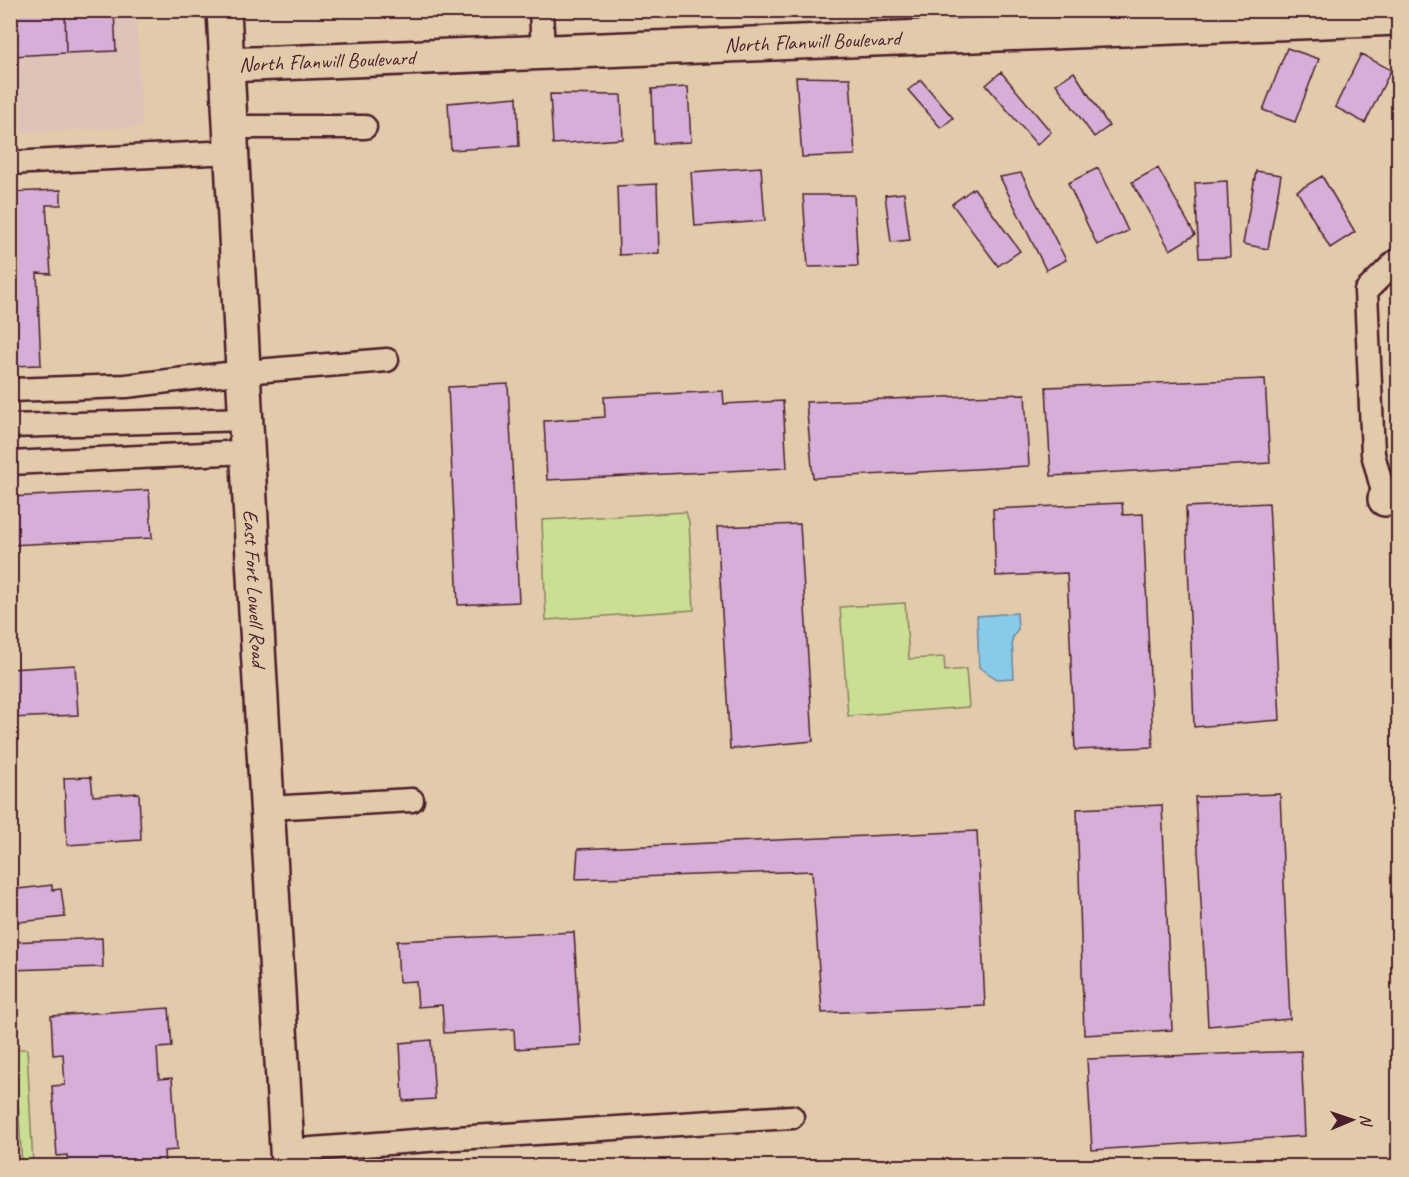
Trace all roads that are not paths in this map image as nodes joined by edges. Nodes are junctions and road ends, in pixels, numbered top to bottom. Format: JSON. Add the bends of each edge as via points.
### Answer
{"nodes":[{"id":1,"x":224,"y":10,"type":"edge"},
{"id":2,"x":541,"y":10,"type":"edge"},
{"id":3,"x":1398,"y":18,"type":"edge"},
{"id":4,"x":543,"y":51,"type":"junction"},
{"id":5,"x":227,"y":65,"type":"junction"},
{"id":6,"x":365,"y":127,"type":"dead end"},
{"id":7,"x":230,"y":140,"type":"junction"},
{"id":8,"x":10,"y":163,"type":"edge"},
{"id":9,"x":1398,"y":261,"type":"edge"},
{"id":10,"x":387,"y":360,"type":"dead end"},
{"id":11,"x":244,"y":372,"type":"junction"},
{"id":12,"x":10,"y":390,"type":"edge"},
{"id":13,"x":247,"y":419,"type":"junction"},
{"id":14,"x":10,"y":426,"type":"edge"},
{"id":15,"x":248,"y":452,"type":"junction"},
{"id":16,"x":10,"y":463,"type":"edge"},
{"id":17,"x":1392,"y":498,"type":"edge"},
{"id":18,"x":412,"y":801,"type":"dead end"},
{"id":19,"x":267,"y":808,"type":"junction"},
{"id":20,"x":792,"y":1117,"type":"dead end"},
{"id":21,"x":287,"y":1159,"type":"edge"}],
"edges":[{"from":1,"to":5,"type":"street","name":"East Fort Lowell Road"},
{"from":2,"to":4,"type":"lane"},
{"from":3,"to":4,"type":"street","name":"North Flanwill Boulevard"},
{"from":4,"to":5,"type":"street","name":"North Flanwill Boulevard"},
{"from":5,"to":7,"type":"street","name":"East Fort Lowell Road"},
{"from":6,"to":7,"type":"lane"},
{"from":7,"to":8,"type":"lane"},
{"from":7,"to":11,"type":"street","name":"East Fort Lowell Road"},
{"from":9,"to":17,"type":"lane","via":[[1366,291],[1373,454]]},
{"from":10,"to":11,"type":"lane"},
{"from":11,"to":12,"type":"lane","via":[[126,386]]},
{"from":11,"to":13,"type":"street","name":"East Fort Lowell Road"},
{"from":13,"to":14,"type":"lane"},
{"from":13,"to":15,"type":"street","name":"East Fort Lowell Road"},
{"from":15,"to":16,"type":"lane"},
{"from":15,"to":19,"type":"street","name":"East Fort Lowell Road"},
{"from":18,"to":19,"type":"lane"},
{"from":19,"to":21,"type":"street","name":"East Fort Lowell Road"},
{"from":20,"to":21,"type":"lane","via":[[440,1139]]}]}
